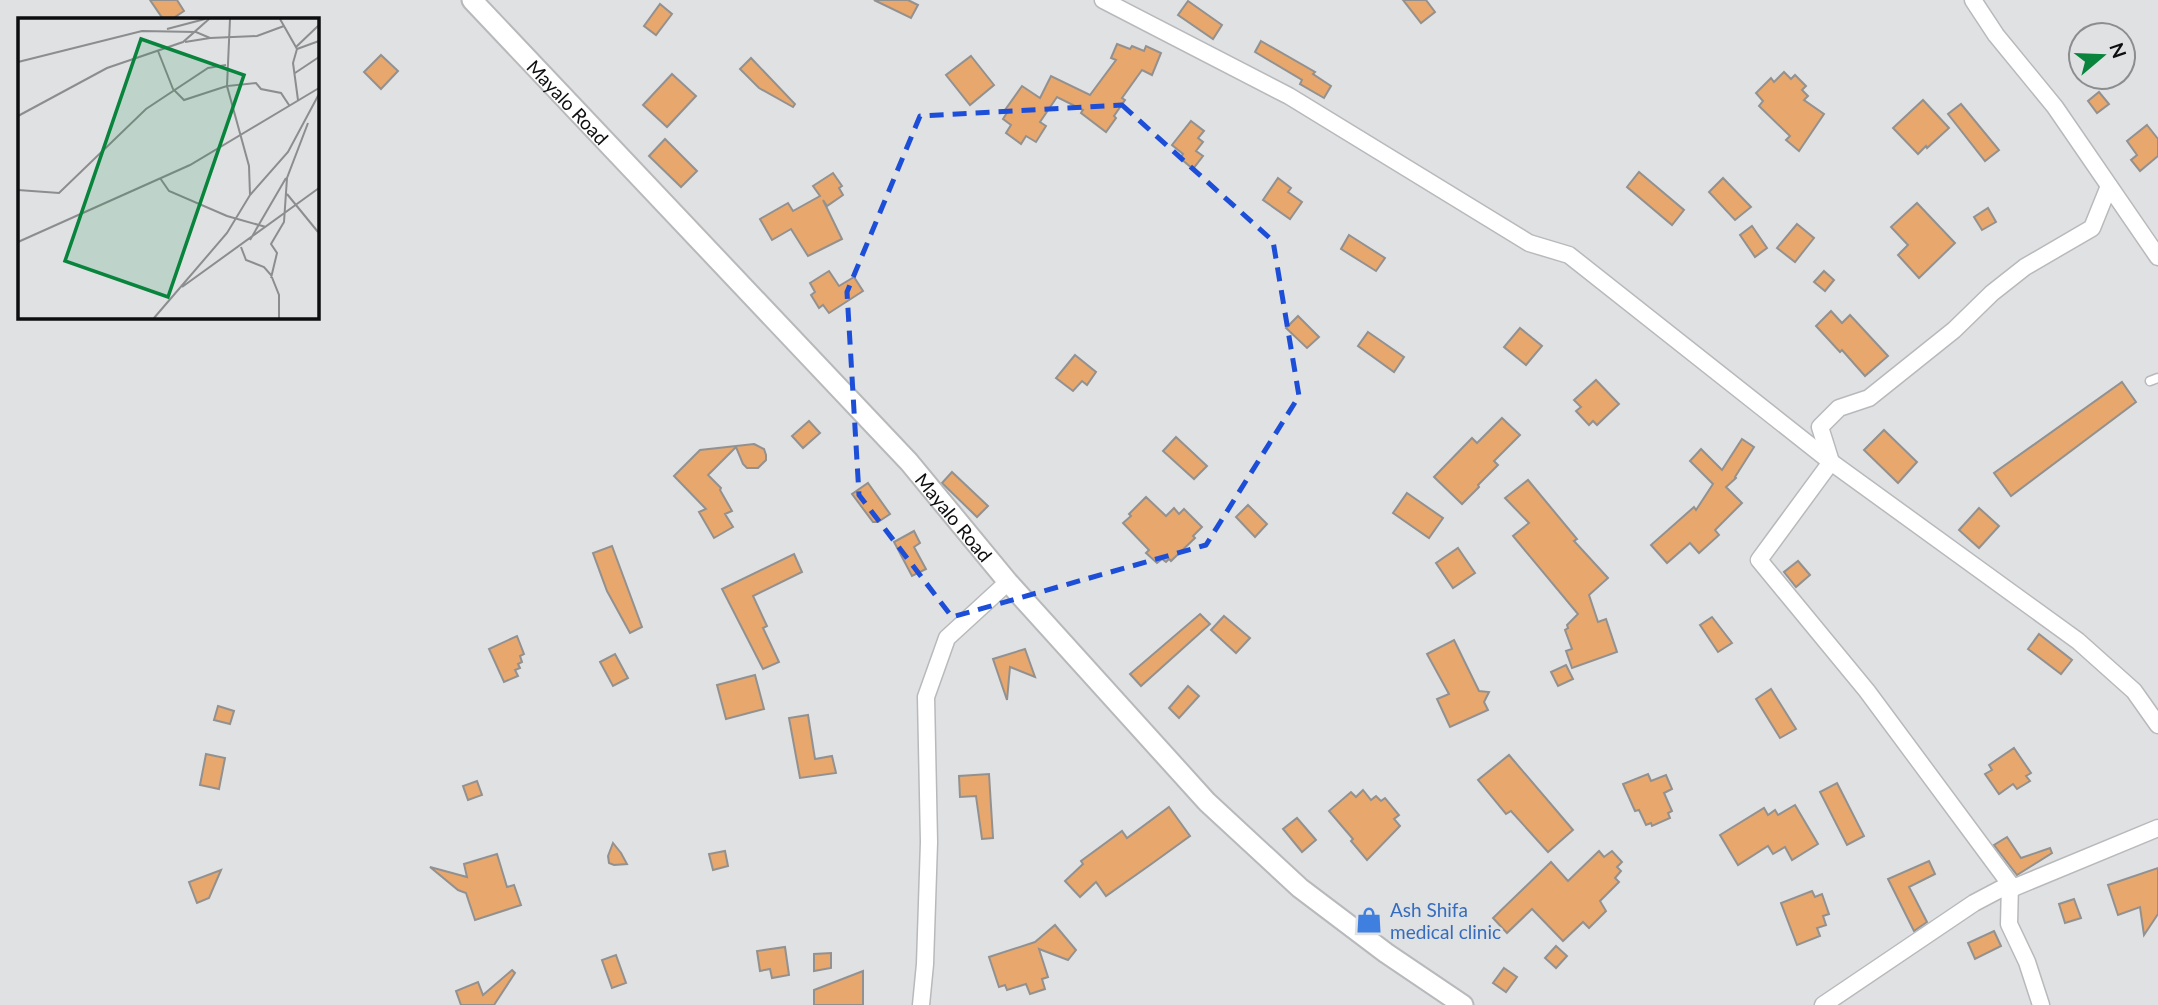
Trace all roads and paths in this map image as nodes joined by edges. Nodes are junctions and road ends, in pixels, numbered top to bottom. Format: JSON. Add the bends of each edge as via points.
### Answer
{"nodes":[{"id":1,"x":472,"y":0,"type":"edge"},
{"id":2,"x":1104,"y":0,"type":"edge"},
{"id":3,"x":1973,"y":0,"type":"edge"},
{"id":4,"x":2109,"y":186,"type":"junction"},
{"id":5,"x":2158,"y":257,"type":"edge"},
{"id":6,"x":1831,"y":462,"type":"junction"},
{"id":7,"x":1007,"y":582,"type":"junction"},
{"id":8,"x":2158,"y":725,"type":"edge"},
{"id":9,"x":2158,"y":828,"type":"edge"},
{"id":10,"x":2010,"y":884,"type":"junction"},
{"id":11,"x":921,"y":1005,"type":"edge"},
{"id":12,"x":1463,"y":1005,"type":"edge"},
{"id":13,"x":1823,"y":1005,"type":"edge"},
{"id":14,"x":2041,"y":1005,"type":"edge"}],
"edges":[{"from":1,"to":7,"type":"street","name":"Mayalo Road","via":[[909,462]]},
{"from":2,"to":6,"type":"street","via":[[1289,96],[1529,243],[1569,255]]},
{"from":3,"to":4,"type":"street"},
{"from":4,"to":5,"type":"street"},
{"from":4,"to":6,"type":"street","via":[[2092,228],[2025,267],[1870,398],[1839,408],[1820,427]]},
{"from":6,"to":8,"type":"street","via":[[2078,640],[2134,691]]},
{"from":6,"to":10,"type":"street","via":[[1759,561],[1867,691]]},
{"from":7,"to":11,"type":"street","via":[[947,638],[926,697],[929,842]]},
{"from":7,"to":12,"type":"street","name":"Mayalo Road","via":[[1207,802],[1290,880]]},
{"from":9,"to":10,"type":"street","via":[[2012,888]]},
{"from":10,"to":13,"type":"street","via":[[1974,903]]},
{"from":10,"to":14,"type":"street","via":[[2009,924]]}]}
